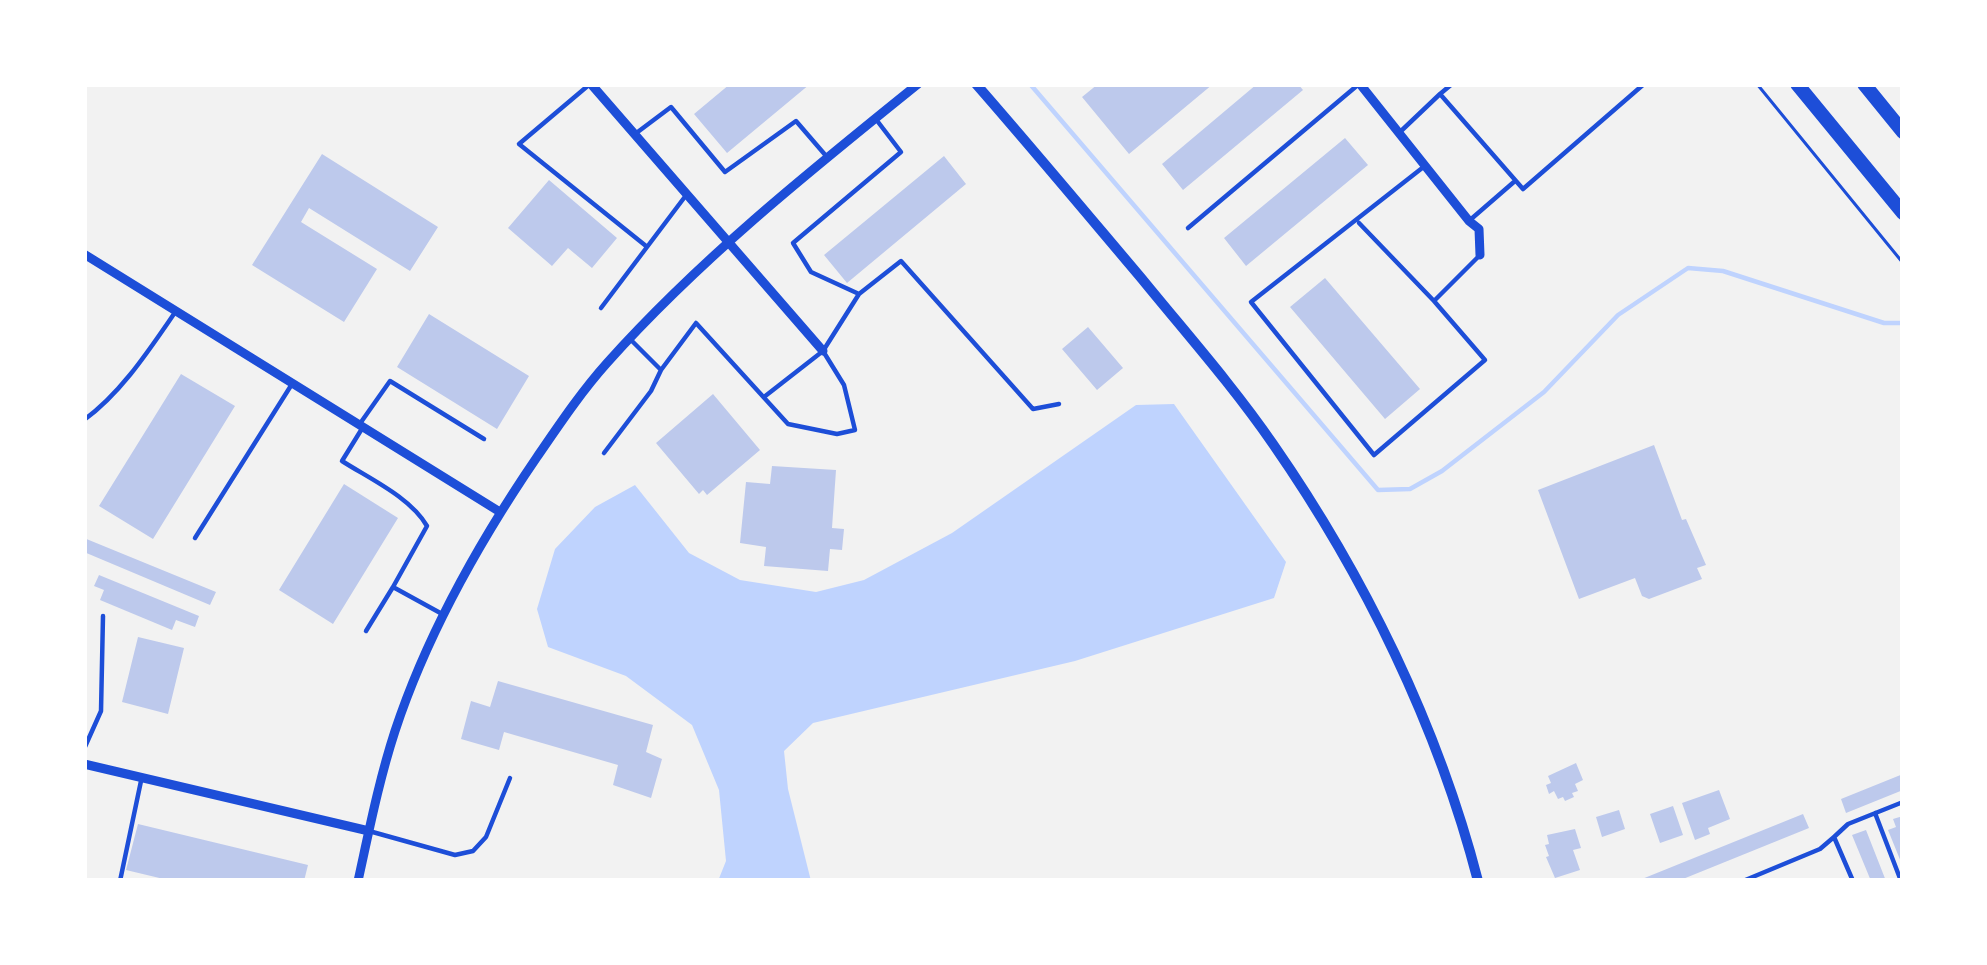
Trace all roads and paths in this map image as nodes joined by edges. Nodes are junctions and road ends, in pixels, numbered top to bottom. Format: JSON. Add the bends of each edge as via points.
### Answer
{"nodes":[{"id":1,"x":590,"y":84,"type":"edge"},
{"id":2,"x":918,"y":84,"type":"edge"},
{"id":3,"x":976,"y":84,"type":"edge"},
{"id":4,"x":1360,"y":84,"type":"edge"},
{"id":5,"x":1452,"y":84,"type":"edge"},
{"id":6,"x":1644,"y":84,"type":"edge"},
{"id":7,"x":1757,"y":84,"type":"edge"},
{"id":8,"x":1797,"y":84,"type":"edge"},
{"id":9,"x":1864,"y":84,"type":"edge"},
{"id":10,"x":986,"y":90,"type":"edge"},
{"id":11,"x":1440,"y":94,"type":"junction"},
{"id":12,"x":875,"y":118,"type":"junction"},
{"id":13,"x":1400,"y":132,"type":"junction"},
{"id":14,"x":1903,"y":132,"type":"edge"},
{"id":15,"x":635,"y":134,"type":"junction"},
{"id":16,"x":827,"y":157,"type":"junction"},
{"id":17,"x":1426,"y":165,"type":"junction"},
{"id":18,"x":1515,"y":181,"type":"junction"},
{"id":19,"x":687,"y":194,"type":"junction"},
{"id":20,"x":1903,"y":214,"type":"edge"},
{"id":21,"x":1358,"y":221,"type":"junction"},
{"id":22,"x":1469,"y":221,"type":"junction"},
{"id":23,"x":1188,"y":228,"type":"dead end"},
{"id":24,"x":729,"y":243,"type":"junction"},
{"id":25,"x":646,"y":246,"type":"junction"},
{"id":26,"x":84,"y":254,"type":"edge"},
{"id":27,"x":1480,"y":255,"type":"joint"},
{"id":28,"x":1903,"y":263,"type":"edge"},
{"id":29,"x":859,"y":294,"type":"junction"},
{"id":30,"x":1434,"y":302,"type":"junction"},
{"id":31,"x":601,"y":308,"type":"dead end"},
{"id":32,"x":176,"y":311,"type":"junction"},
{"id":33,"x":630,"y":339,"type":"junction"},
{"id":34,"x":823,"y":351,"type":"junction"},
{"id":35,"x":661,"y":370,"type":"junction"},
{"id":36,"x":292,"y":384,"type":"junction"},
{"id":37,"x":764,"y":398,"type":"junction"},
{"id":38,"x":1059,"y":404,"type":"dead end"},
{"id":39,"x":84,"y":420,"type":"edge"},
{"id":40,"x":361,"y":426,"type":"junction"},
{"id":41,"x":484,"y":439,"type":"dead end"},
{"id":42,"x":604,"y":453,"type":"dead end"},
{"id":43,"x":500,"y":512,"type":"junction"},
{"id":44,"x":195,"y":538,"type":"dead end"},
{"id":45,"x":393,"y":587,"type":"junction"},
{"id":46,"x":444,"y":615,"type":"junction"},
{"id":47,"x":103,"y":616,"type":"dead end"},
{"id":48,"x":366,"y":631,"type":"dead end"},
{"id":49,"x":84,"y":749,"type":"edge"},
{"id":50,"x":84,"y":764,"type":"edge"},
{"id":51,"x":142,"y":777,"type":"junction"},
{"id":52,"x":510,"y":778,"type":"dead end"},
{"id":53,"x":1903,"y":802,"type":"edge"},
{"id":54,"x":1875,"y":813,"type":"junction"},
{"id":55,"x":369,"y":831,"type":"junction"},
{"id":56,"x":1834,"y":838,"type":"junction"},
{"id":57,"x":120,"y":881,"type":"edge"},
{"id":58,"x":358,"y":881,"type":"edge"},
{"id":59,"x":1478,"y":881,"type":"edge"},
{"id":60,"x":1743,"y":881,"type":"edge"},
{"id":61,"x":1853,"y":881,"type":"edge"},
{"id":62,"x":1901,"y":881,"type":"edge"}],
"edges":[{"from":1,"to":15,"type":"street"},
{"from":1,"to":25,"type":"lane","via":[[519,144]]},
{"from":2,"to":12,"type":"street"},
{"from":3,"to":10,"type":"street"},
{"from":4,"to":13,"type":"street"},
{"from":4,"to":23,"type":"lane"},
{"from":5,"to":11,"type":"lane"},
{"from":6,"to":18,"type":"lane","via":[[1523,189]]},
{"from":7,"to":28,"type":"path"},
{"from":8,"to":20,"type":"main road"},
{"from":9,"to":14,"type":"main road"},
{"from":10,"to":59,"type":"street","via":[[1217,370],[1307,497],[1394,654]]},
{"from":11,"to":13,"type":"lane"},
{"from":11,"to":18,"type":"lane"},
{"from":12,"to":16,"type":"street"},
{"from":12,"to":29,"type":"lane","via":[[901,152],[793,243],[811,272]]},
{"from":13,"to":17,"type":"street"},
{"from":15,"to":16,"type":"lane","via":[[671,107],[725,172],[796,122]]},
{"from":15,"to":19,"type":"street"},
{"from":16,"to":24,"type":"street"},
{"from":17,"to":21,"type":"lane"},
{"from":17,"to":22,"type":"street"},
{"from":18,"to":22,"type":"lane"},
{"from":19,"to":24,"type":"street"},
{"from":19,"to":25,"type":"lane"},
{"from":21,"to":30,"type":"lane"},
{"from":21,"to":30,"type":"lane","via":[[1251,302],[1374,455],[1485,360]]},
{"from":22,"to":27,"type":"street","via":[[1479,229]]},
{"from":24,"to":33,"type":"street"},
{"from":24,"to":34,"type":"street"},
{"from":25,"to":31,"type":"lane"},
{"from":26,"to":32,"type":"street"},
{"from":27,"to":30,"type":"lane"},
{"from":29,"to":34,"type":"lane"},
{"from":29,"to":38,"type":"lane","via":[[901,261],[1033,409]]},
{"from":32,"to":36,"type":"street"},
{"from":32,"to":39,"type":"lane","via":[[104,406]]},
{"from":33,"to":35,"type":"lane"},
{"from":33,"to":43,"type":"street"},
{"from":34,"to":37,"type":"lane"},
{"from":34,"to":37,"type":"lane","via":[[844,385],[855,430],[788,424]]},
{"from":35,"to":37,"type":"lane","via":[[696,323]]},
{"from":35,"to":42,"type":"lane"},
{"from":36,"to":40,"type":"street"},
{"from":36,"to":44,"type":"lane"},
{"from":40,"to":41,"type":"lane","via":[[390,381]]},
{"from":40,"to":43,"type":"street"},
{"from":40,"to":45,"type":"lane","via":[[342,460],[427,526]]},
{"from":43,"to":46,"type":"street"},
{"from":45,"to":46,"type":"lane"},
{"from":45,"to":48,"type":"lane"},
{"from":46,"to":55,"type":"street","via":[[395,732]]},
{"from":47,"to":49,"type":"lane","via":[[100,711]]},
{"from":50,"to":51,"type":"street"},
{"from":51,"to":55,"type":"street"},
{"from":51,"to":57,"type":"lane"},
{"from":52,"to":55,"type":"lane","via":[[473,851],[455,855]]},
{"from":53,"to":54,"type":"lane"},
{"from":54,"to":56,"type":"lane"},
{"from":54,"to":62,"type":"lane"},
{"from":55,"to":58,"type":"street"},
{"from":56,"to":60,"type":"lane"},
{"from":56,"to":61,"type":"lane"}]}
